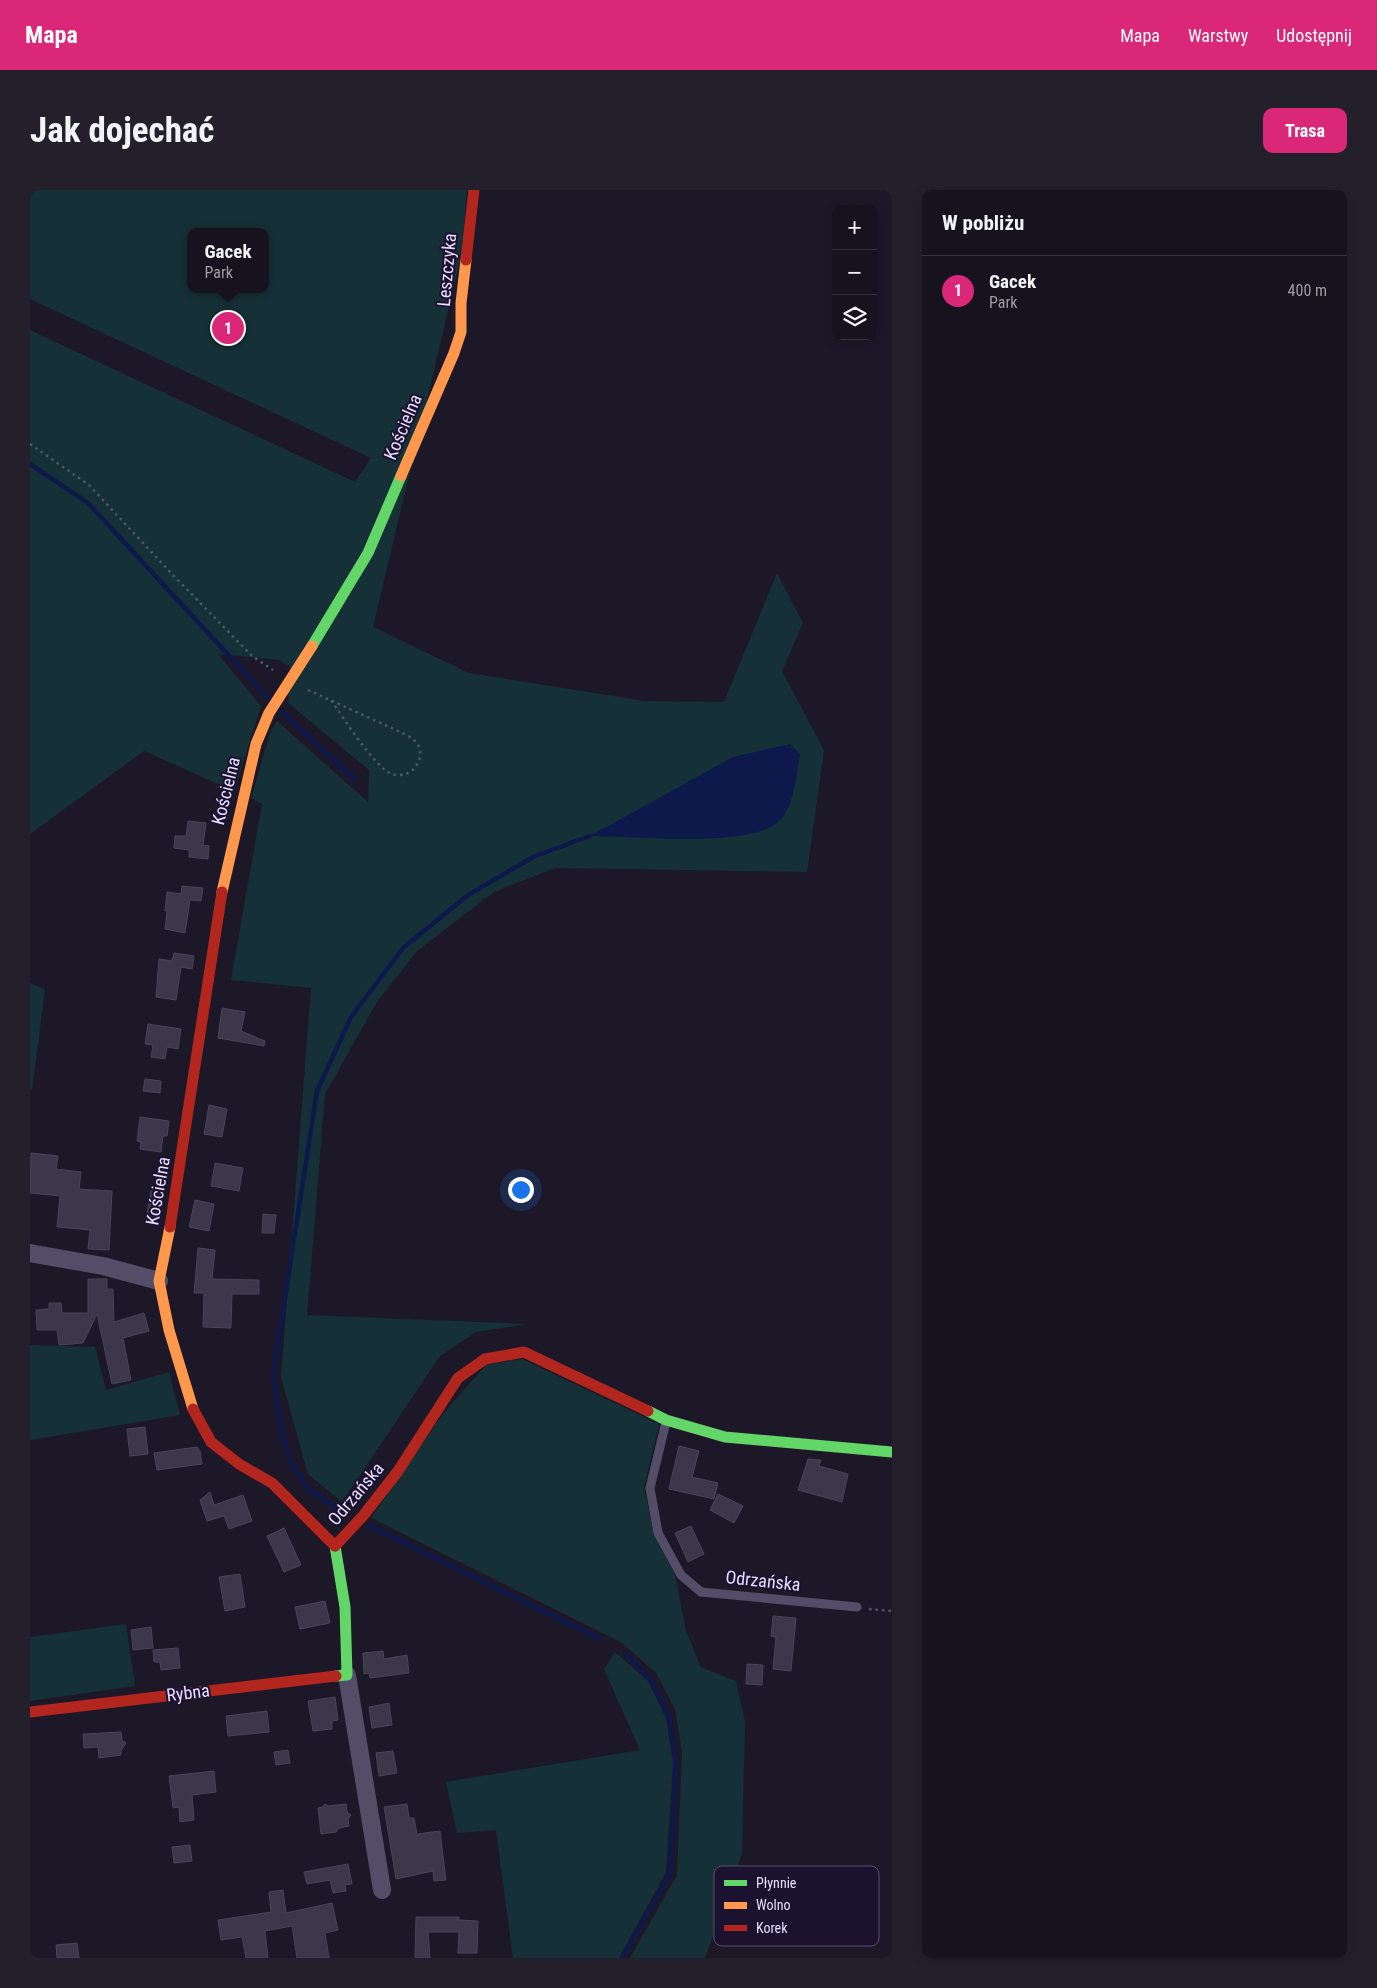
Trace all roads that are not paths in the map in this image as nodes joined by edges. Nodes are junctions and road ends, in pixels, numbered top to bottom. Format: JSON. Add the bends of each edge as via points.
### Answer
{"nodes":[{"id":1,"x":474,"y":190,"type":"edge"},
{"id":2,"x":454,"y":353,"type":"joint"},
{"id":3,"x":30,"y":1253,"type":"edge"},
{"id":4,"x":159,"y":1281,"type":"junction"},
{"id":5,"x":666,"y":1420,"type":"junction"},
{"id":6,"x":892,"y":1452,"type":"edge"},
{"id":7,"x":335,"y":1546,"type":"junction"},
{"id":8,"x":857,"y":1607,"type":"road end"},
{"id":9,"x":347,"y":1675,"type":"junction"},
{"id":10,"x":30,"y":1712,"type":"edge"},
{"id":11,"x":382,"y":1890,"type":"dead end"}],
"edges":[{"from":1,"to":2,"type":"street","name":"Leszczyka","via":[[460,332]]},
{"from":2,"to":4,"type":"street","name":"Kościelna","via":[[368,553],[269,713],[256,744],[224,876],[174,1208]]},
{"from":3,"to":4,"type":"street","via":[[93,1264]]},
{"from":4,"to":7,"type":"street","name":"Odrzańska","via":[[190,1403],[211,1442],[239,1464],[272,1483]]},
{"from":5,"to":6,"type":"street","name":"Odrzańska","via":[[725,1437]]},
{"from":5,"to":7,"type":"street","name":"Odrzańska","via":[[524,1352],[485,1359],[458,1378],[398,1472],[364,1516]]},
{"from":5,"to":8,"type":"lane","name":"Odrzańska","via":[[650,1488],[658,1533],[681,1575],[701,1592]]},
{"from":7,"to":9,"type":"street","via":[[345,1606]]},
{"from":9,"to":10,"type":"street","name":"Rybna"},
{"from":9,"to":11,"type":"street"}]}
